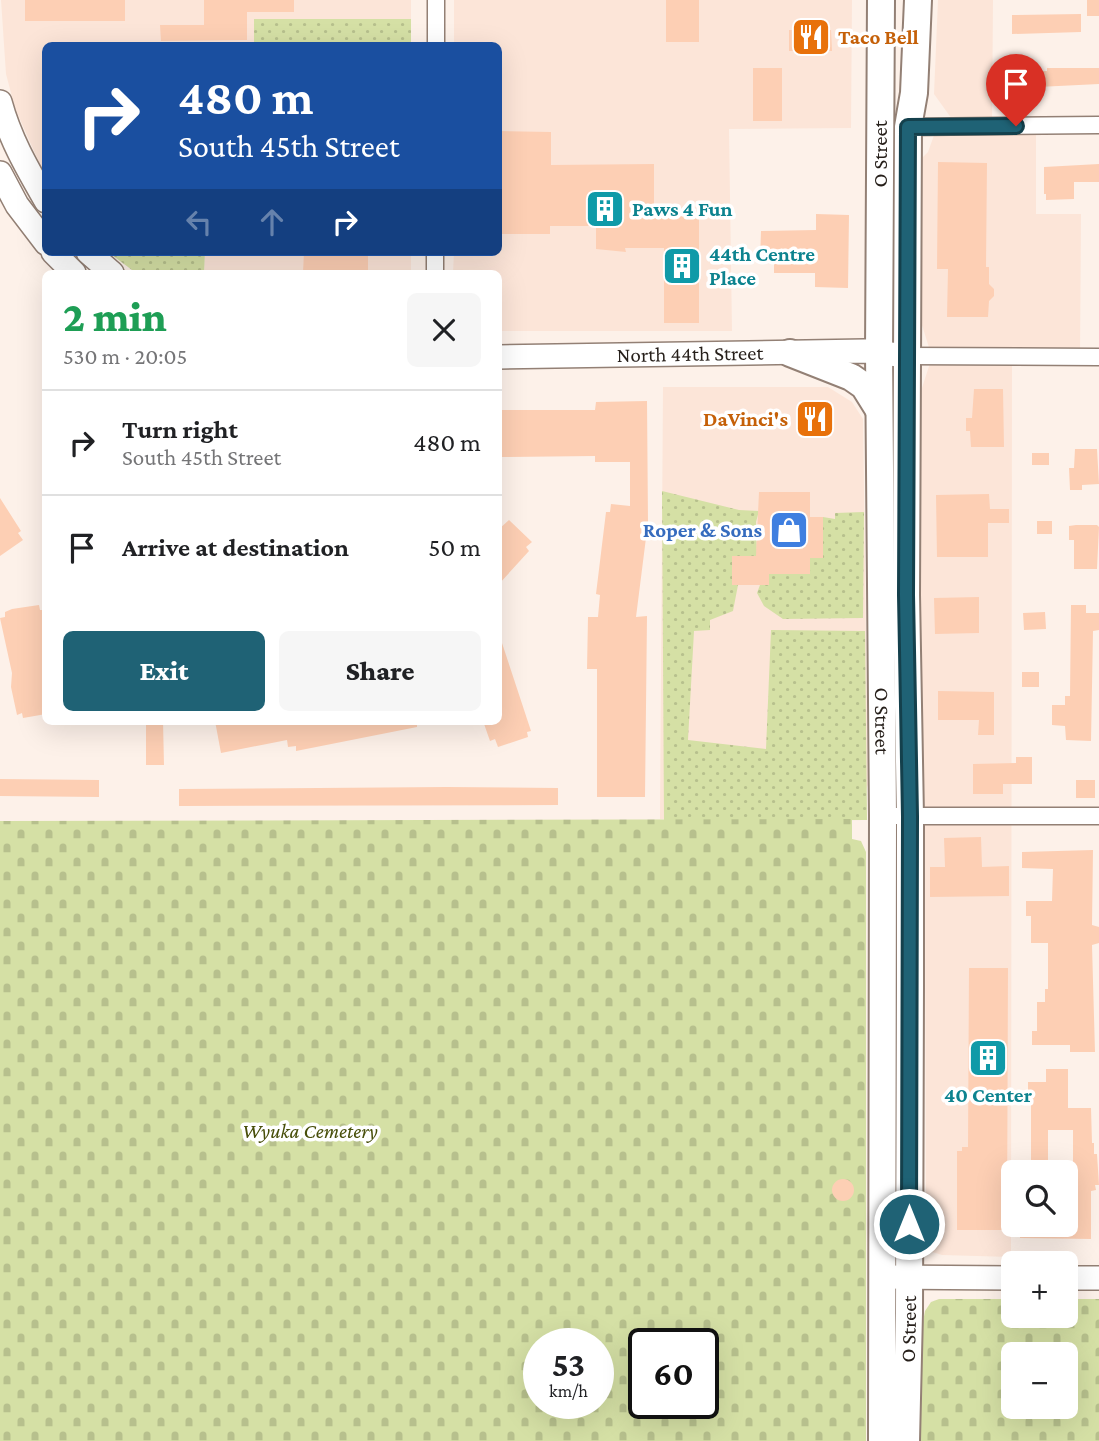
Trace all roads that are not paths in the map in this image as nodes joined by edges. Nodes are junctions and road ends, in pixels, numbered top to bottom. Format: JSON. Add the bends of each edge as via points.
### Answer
{"nodes":[{"id":1,"x":436,"y":0,"type":"edge"},
{"id":2,"x":881,"y":0,"type":"edge"},
{"id":3,"x":897,"y":0,"type":"edge"},
{"id":4,"x":918,"y":0,"type":"edge"},
{"id":5,"x":436,"y":42,"type":"edge"},
{"id":6,"x":0,"y":102,"type":"edge"},
{"id":7,"x":1099,"y":125,"type":"edge"},
{"id":8,"x":908,"y":127,"type":"junction"},
{"id":9,"x":0,"y":173,"type":"edge"},
{"id":10,"x":42,"y":195,"type":"edge"},
{"id":11,"x":42,"y":238,"type":"edge"},
{"id":12,"x":57,"y":256,"type":"edge"},
{"id":13,"x":92,"y":256,"type":"edge"},
{"id":14,"x":71,"y":270,"type":"edge"},
{"id":15,"x":108,"y":270,"type":"edge"},
{"id":16,"x":790,"y":353,"type":"junction"},
{"id":17,"x":879,"y":353,"type":"junction"},
{"id":18,"x":907,"y":356,"type":"junction"},
{"id":19,"x":502,"y":357,"type":"edge"},
{"id":20,"x":1099,"y":357,"type":"edge"},
{"id":21,"x":880,"y":410,"type":"junction"},
{"id":22,"x":883,"y":816,"type":"junction"},
{"id":23,"x":910,"y":816,"type":"junction"},
{"id":24,"x":1099,"y":816,"type":"edge"},
{"id":25,"x":881,"y":1277,"type":"junction"},
{"id":26,"x":909,"y":1277,"type":"junction"},
{"id":27,"x":1001,"y":1278,"type":"edge"},
{"id":28,"x":1078,"y":1278,"type":"edge"},
{"id":29,"x":1099,"y":1278,"type":"edge"},
{"id":30,"x":882,"y":1441,"type":"edge"},
{"id":31,"x":906,"y":1441,"type":"edge"}],
"edges":[{"from":1,"to":5,"type":"street"},
{"from":2,"to":17,"type":"main road","name":"O Street"},
{"from":3,"to":8,"type":"main road","via":[[896,94]]},
{"from":4,"to":8,"type":"main road","name":"O Street"},
{"from":6,"to":10,"type":"main road","via":[[20,159]]},
{"from":7,"to":8,"type":"street"},
{"from":8,"to":18,"type":"main road","name":"O Street"},
{"from":9,"to":11,"type":"main road"},
{"from":12,"to":14,"type":"main road"},
{"from":13,"to":15,"type":"main road"},
{"from":16,"to":17,"type":"main road","name":"North 44th Street"},
{"from":16,"to":19,"type":"main road","name":"North 44th Street"},
{"from":16,"to":21,"type":"main road","via":[[851,377],[864,386]]},
{"from":17,"to":18,"type":"main road","name":"North 44th Street"},
{"from":17,"to":21,"type":"main road","name":"O Street"},
{"from":18,"to":20,"type":"street"},
{"from":18,"to":23,"type":"main road","name":"O Street"},
{"from":21,"to":22,"type":"main road","name":"O Street"},
{"from":22,"to":23,"type":"street"},
{"from":22,"to":25,"type":"main road","name":"O Street"},
{"from":23,"to":24,"type":"street"},
{"from":23,"to":26,"type":"main road","name":"O Street"},
{"from":25,"to":26,"type":"main road"},
{"from":25,"to":30,"type":"main road","name":"O Street"},
{"from":26,"to":27,"type":"main road"},
{"from":26,"to":31,"type":"main road","name":"O Street"},
{"from":28,"to":29,"type":"main road"}]}
